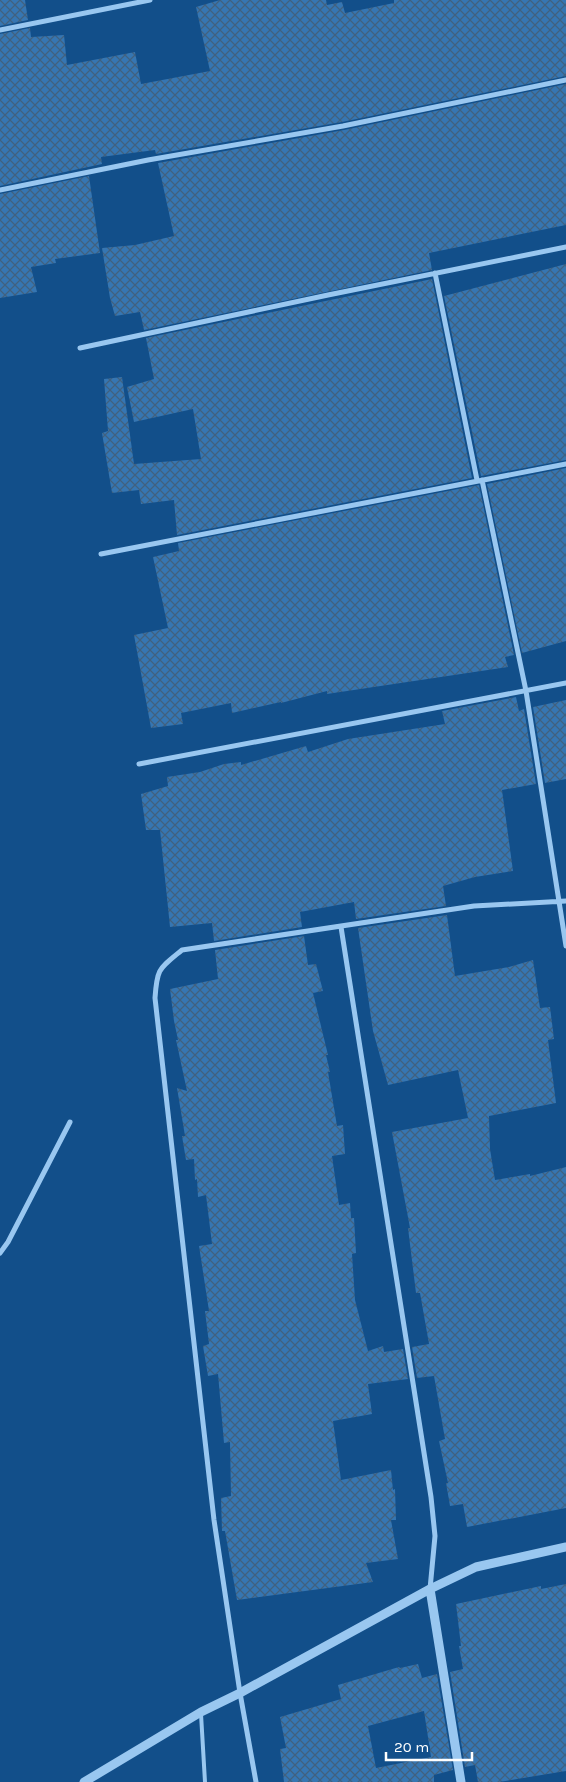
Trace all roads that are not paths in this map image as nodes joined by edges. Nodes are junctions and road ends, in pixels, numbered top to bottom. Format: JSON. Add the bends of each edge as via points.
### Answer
{"nodes":[{"id":1,"x":150,"y":0,"type":"edge"},
{"id":2,"x":0,"y":30,"type":"edge"},
{"id":3,"x":566,"y":80,"type":"edge"},
{"id":4,"x":0,"y":190,"type":"edge"},
{"id":5,"x":566,"y":247,"type":"edge"},
{"id":6,"x":435,"y":273,"type":"junction"},
{"id":7,"x":80,"y":348,"type":"dead end"},
{"id":8,"x":566,"y":464,"type":"edge"},
{"id":9,"x":479,"y":480,"type":"junction"},
{"id":10,"x":101,"y":554,"type":"dead end"},
{"id":11,"x":566,"y":683,"type":"edge"},
{"id":12,"x":526,"y":691,"type":"junction"},
{"id":13,"x":139,"y":764,"type":"dead end"},
{"id":14,"x":559,"y":901,"type":"junction"},
{"id":15,"x":566,"y":901,"type":"edge"},
{"id":16,"x":341,"y":927,"type":"junction"},
{"id":17,"x":566,"y":946,"type":"edge"},
{"id":18,"x":70,"y":1122,"type":"dead end"},
{"id":19,"x":0,"y":1253,"type":"edge"},
{"id":20,"x":566,"y":1547,"type":"edge"},
{"id":21,"x":430,"y":1589,"type":"junction"},
{"id":22,"x":240,"y":1693,"type":"junction"},
{"id":23,"x":201,"y":1712,"type":"junction"},
{"id":24,"x":84,"y":1782,"type":"edge"},
{"id":25,"x":205,"y":1782,"type":"edge"},
{"id":26,"x":256,"y":1782,"type":"edge"},
{"id":27,"x":461,"y":1782,"type":"edge"}],
"edges":[{"from":1,"to":2,"type":"street"},
{"from":3,"to":4,"type":"street","via":[[343,126]]},
{"from":5,"to":6,"type":"street"},
{"from":6,"to":7,"type":"street"},
{"from":6,"to":9,"type":"street"},
{"from":8,"to":9,"type":"street"},
{"from":9,"to":10,"type":"street"},
{"from":9,"to":12,"type":"street"},
{"from":11,"to":12,"type":"street"},
{"from":12,"to":13,"type":"street"},
{"from":12,"to":14,"type":"street"},
{"from":14,"to":15,"type":"street"},
{"from":14,"to":16,"type":"street","via":[[474,906]]},
{"from":14,"to":17,"type":"street"},
{"from":16,"to":21,"type":"street","via":[[431,1497],[435,1536]]},
{"from":16,"to":22,"type":"street","via":[[182,950],[163,966],[157,976],[155,998],[214,1520]]},
{"from":18,"to":19,"type":"street"},
{"from":20,"to":21,"type":"street","via":[[476,1567]]},
{"from":21,"to":22,"type":"street"},
{"from":21,"to":27,"type":"street"},
{"from":22,"to":23,"type":"street"},
{"from":22,"to":26,"type":"street"},
{"from":23,"to":24,"type":"street"},
{"from":23,"to":25,"type":"lane"}]}
